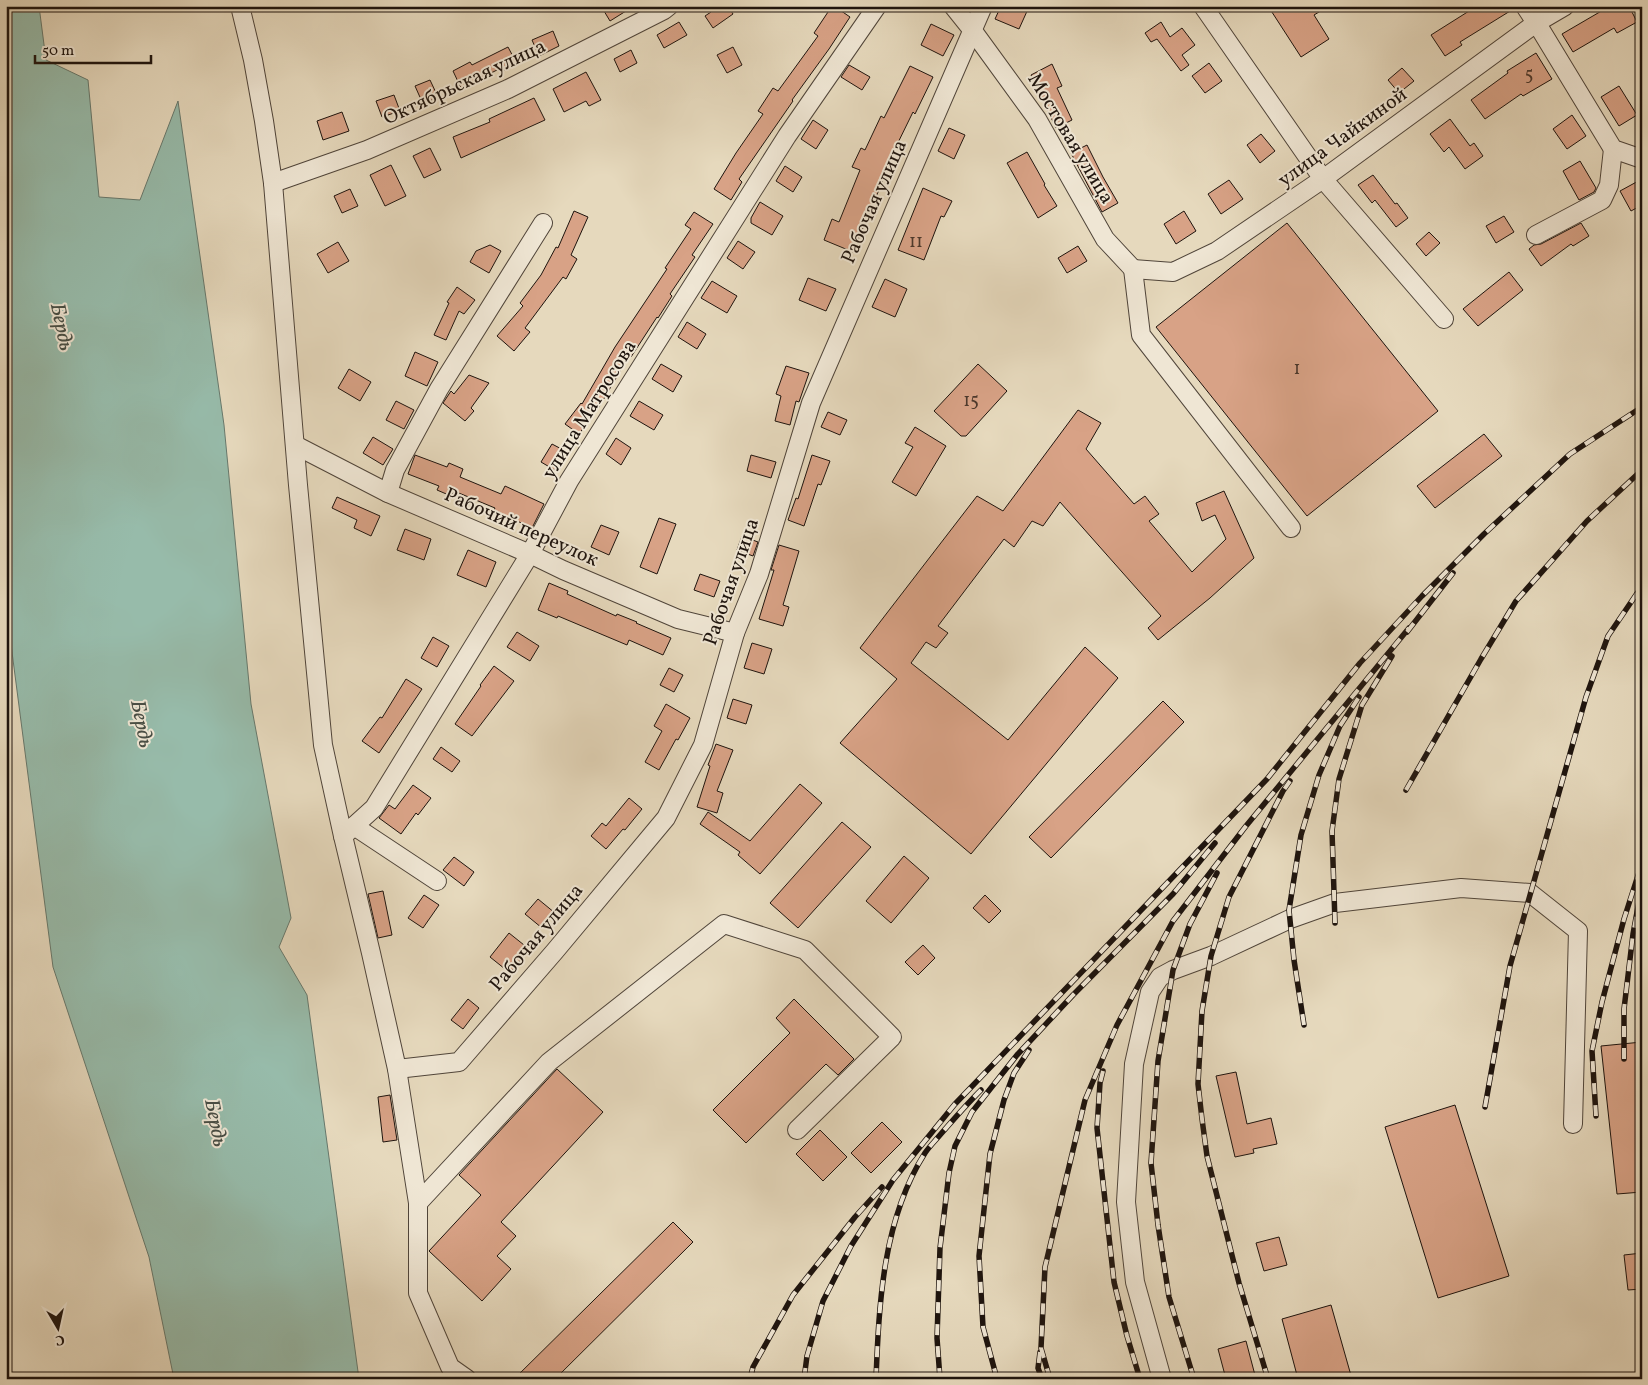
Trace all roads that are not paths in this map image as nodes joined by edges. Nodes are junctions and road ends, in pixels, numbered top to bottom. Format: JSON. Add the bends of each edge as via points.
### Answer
{"nodes":[{"id":1,"x":240,"y":6,"type":"edge"},
{"id":2,"x":669,"y":6,"type":"edge"},
{"id":3,"x":877,"y":6,"type":"edge"},
{"id":4,"x":953,"y":6,"type":"edge"},
{"id":5,"x":983,"y":6,"type":"edge"},
{"id":6,"x":1203,"y":6,"type":"edge"},
{"id":7,"x":1525,"y":6,"type":"edge"},
{"id":8,"x":1565,"y":6,"type":"edge"},
{"id":9,"x":1536,"y":23,"type":"junction"},
{"id":10,"x":973,"y":31,"type":"junction"},
{"id":11,"x":1613,"y":149,"type":"junction"},
{"id":12,"x":1642,"y":159,"type":"edge"},
{"id":13,"x":1323,"y":179,"type":"junction"},
{"id":14,"x":273,"y":183,"type":"junction"},
{"id":15,"x":544,"y":223,"type":"dead end"},
{"id":16,"x":1536,"y":235,"type":"dead end"},
{"id":17,"x":1132,"y":270,"type":"junction"},
{"id":18,"x":1444,"y":319,"type":"dead end"},
{"id":19,"x":295,"y":445,"type":"junction"},
{"id":20,"x":388,"y":493,"type":"junction"},
{"id":21,"x":1291,"y":528,"type":"dead end"},
{"id":22,"x":530,"y":554,"type":"junction"},
{"id":23,"x":735,"y":634,"type":"junction"},
{"id":24,"x":348,"y":831,"type":"junction"},
{"id":25,"x":437,"y":881,"type":"dead end"},
{"id":26,"x":397,"y":1069,"type":"junction"},
{"id":27,"x":1573,"y":1124,"type":"dead end"},
{"id":28,"x":797,"y":1130,"type":"dead end"},
{"id":29,"x":418,"y":1203,"type":"junction"},
{"id":30,"x":467,"y":1379,"type":"edge"},
{"id":31,"x":1162,"y":1379,"type":"edge"}],
"edges":[{"from":1,"to":14,"type":"street","via":[[253,60]]},
{"from":2,"to":14,"type":"street","name":"Октябрьская улица","via":[[508,89],[367,150]]},
{"from":3,"to":22,"type":"street","name":"улица Матросова","via":[[760,178],[569,481]]},
{"from":4,"to":10,"type":"street","name":"Мостовая улица"},
{"from":5,"to":10,"type":"street","name":"Рабочая улица"},
{"from":6,"to":13,"type":"street"},
{"from":7,"to":9,"type":"street"},
{"from":8,"to":9,"type":"street","name":"улица Чайкиной"},
{"from":9,"to":11,"type":"street"},
{"from":9,"to":13,"type":"street","name":"улица Чайкиной"},
{"from":10,"to":17,"type":"street","name":"Мостовая улица","via":[[1037,119],[1105,239]]},
{"from":10,"to":23,"type":"street","name":"Рабочая улица","via":[[811,403],[759,574]]},
{"from":11,"to":12,"type":"street"},
{"from":11,"to":16,"type":"street","via":[[1609,185],[1602,200]]},
{"from":13,"to":17,"type":"street","name":"улица Чайкиной","via":[[1217,250],[1173,272]]},
{"from":13,"to":18,"type":"street"},
{"from":14,"to":19,"type":"street"},
{"from":15,"to":20,"type":"street","via":[[440,389],[394,470]]},
{"from":17,"to":21,"type":"street","via":[[1141,335]]},
{"from":19,"to":20,"type":"street","name":"Рабочий переулок"},
{"from":19,"to":24,"type":"street","via":[[323,745]]},
{"from":20,"to":22,"type":"street","name":"Рабочий переулок"},
{"from":22,"to":23,"type":"street","name":"Рабочий переулок","via":[[678,619]]},
{"from":22,"to":24,"type":"street","name":"улица Матросова","via":[[374,808]]},
{"from":23,"to":26,"type":"street","name":"Рабочая улица","via":[[703,745],[666,818],[460,1062]]},
{"from":24,"to":25,"type":"street"},
{"from":24,"to":26,"type":"street"},
{"from":26,"to":29,"type":"street"},
{"from":27,"to":31,"type":"street","via":[[1578,931],[1530,893],[1461,888],[1335,903],[1290,919],[1160,978],[1150,992],[1134,1064],[1126,1202],[1135,1282]]},
{"from":28,"to":29,"type":"street","via":[[892,1037],[805,950],[724,924],[549,1062]]},
{"from":29,"to":30,"type":"street","via":[[418,1293],[450,1367]]}]}
